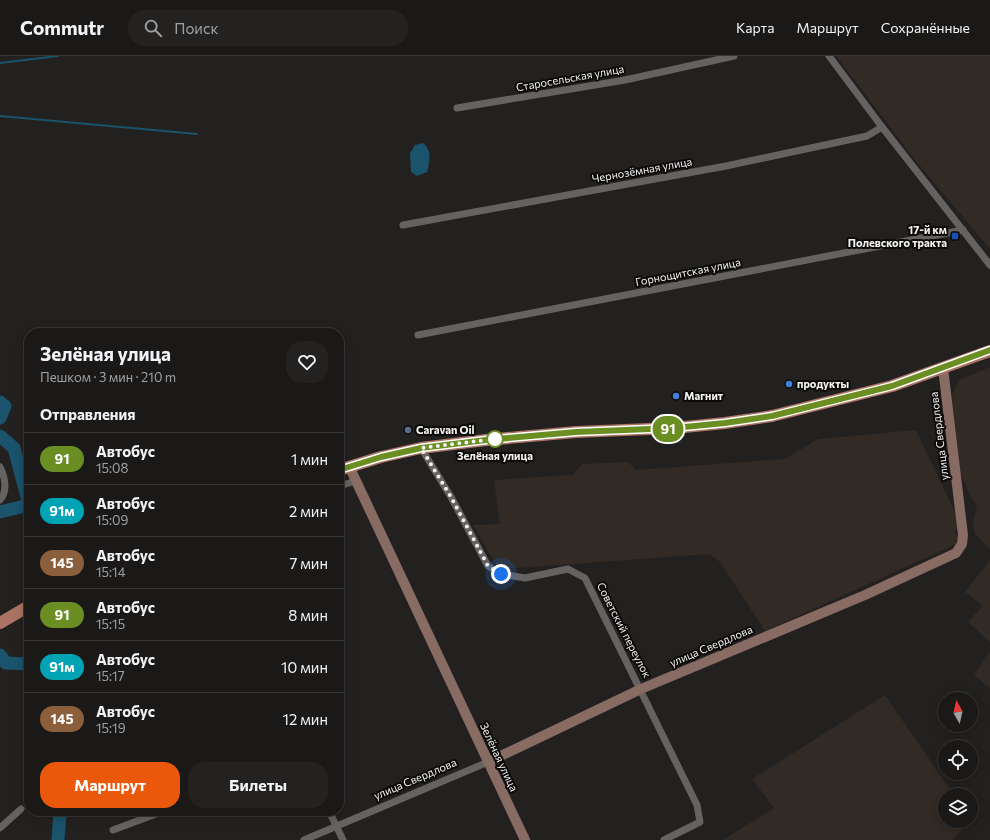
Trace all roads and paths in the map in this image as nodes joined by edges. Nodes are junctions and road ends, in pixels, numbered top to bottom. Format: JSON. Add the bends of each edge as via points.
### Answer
{"nodes":[{"id":1,"x":734,"y":56,"type":"edge"},
{"id":2,"x":829,"y":56,"type":"edge"},
{"id":3,"x":458,"y":108,"type":"dead end"},
{"id":4,"x":882,"y":127,"type":"junction"},
{"id":5,"x":403,"y":225,"type":"dead end"},
{"id":6,"x":963,"y":230,"type":"junction"},
{"id":7,"x":990,"y":265,"type":"edge"},
{"id":8,"x":418,"y":335,"type":"dead end"},
{"id":9,"x":990,"y":350,"type":"edge"},
{"id":10,"x":943,"y":368,"type":"junction"},
{"id":11,"x":421,"y":448,"type":"junction"},
{"id":12,"x":0,"y":467,"type":"edge"},
{"id":13,"x":344,"y":468,"type":"edge"},
{"id":14,"x":356,"y":481,"type":"junction"},
{"id":15,"x":344,"y":485,"type":"edge"},
{"id":16,"x":0,"y":500,"type":"edge"},
{"id":17,"x":24,"y":609,"type":"edge"},
{"id":18,"x":0,"y":623,"type":"edge"},
{"id":19,"x":641,"y":689,"type":"junction"},
{"id":20,"x":488,"y":762,"type":"junction"},
{"id":21,"x":21,"y":809,"type":"dead end"},
{"id":22,"x":151,"y":816,"type":"edge"},
{"id":23,"x":332,"y":816,"type":"edge"},
{"id":24,"x":336,"y":825,"type":"junction"},
{"id":25,"x":0,"y":828,"type":"edge"},
{"id":26,"x":113,"y":830,"type":"dead end"},
{"id":27,"x":304,"y":840,"type":"edge"},
{"id":28,"x":343,"y":840,"type":"edge"},
{"id":29,"x":525,"y":840,"type":"edge"},
{"id":30,"x":664,"y":840,"type":"edge"}],
"edges":[{"from":1,"to":3,"type":"street","name":"Старосельская улица","via":[[625,80]]},
{"from":2,"to":4,"type":"street"},
{"from":4,"to":5,"type":"street","name":"Чернозёмная улица","via":[[867,136],[726,166]]},
{"from":4,"to":6,"type":"street"},
{"from":6,"to":7,"type":"street"},
{"from":6,"to":8,"type":"street","name":"Горнощитская улица"},
{"from":9,"to":10,"type":"main road"},
{"from":10,"to":11,"type":"main road","via":[[892,386],[756,418],[674,428],[521,436]]},
{"from":10,"to":19,"type":"street","name":"улица Свердлова","via":[[963,535],[960,549],[864,595]]},
{"from":11,"to":13,"type":"main road"},
{"from":11,"to":19,"type":"street","name":"Советский переулок","via":[[488,566],[501,574],[525,578],[568,568],[585,578]]},
{"from":12,"to":16,"type":"street","via":[[5,484],[4,496]]},
{"from":13,"to":14,"type":"street","name":"Зелёная улица"},
{"from":14,"to":15,"type":"street"},
{"from":14,"to":20,"type":"street","name":"Зелёная улица"},
{"from":17,"to":18,"type":"main road"},
{"from":19,"to":20,"type":"street","name":"улица Свердлова"},
{"from":19,"to":30,"type":"street","name":"Советский переулок","via":[[697,804],[700,822]]},
{"from":20,"to":24,"type":"street","name":"улица Свердлова"},
{"from":20,"to":29,"type":"street","name":"Зелёная улица"},
{"from":21,"to":25,"type":"street"},
{"from":22,"to":26,"type":"street"},
{"from":23,"to":24,"type":"street"},
{"from":24,"to":27,"type":"street","name":"улица Свердлова"},
{"from":24,"to":28,"type":"street"}]}
